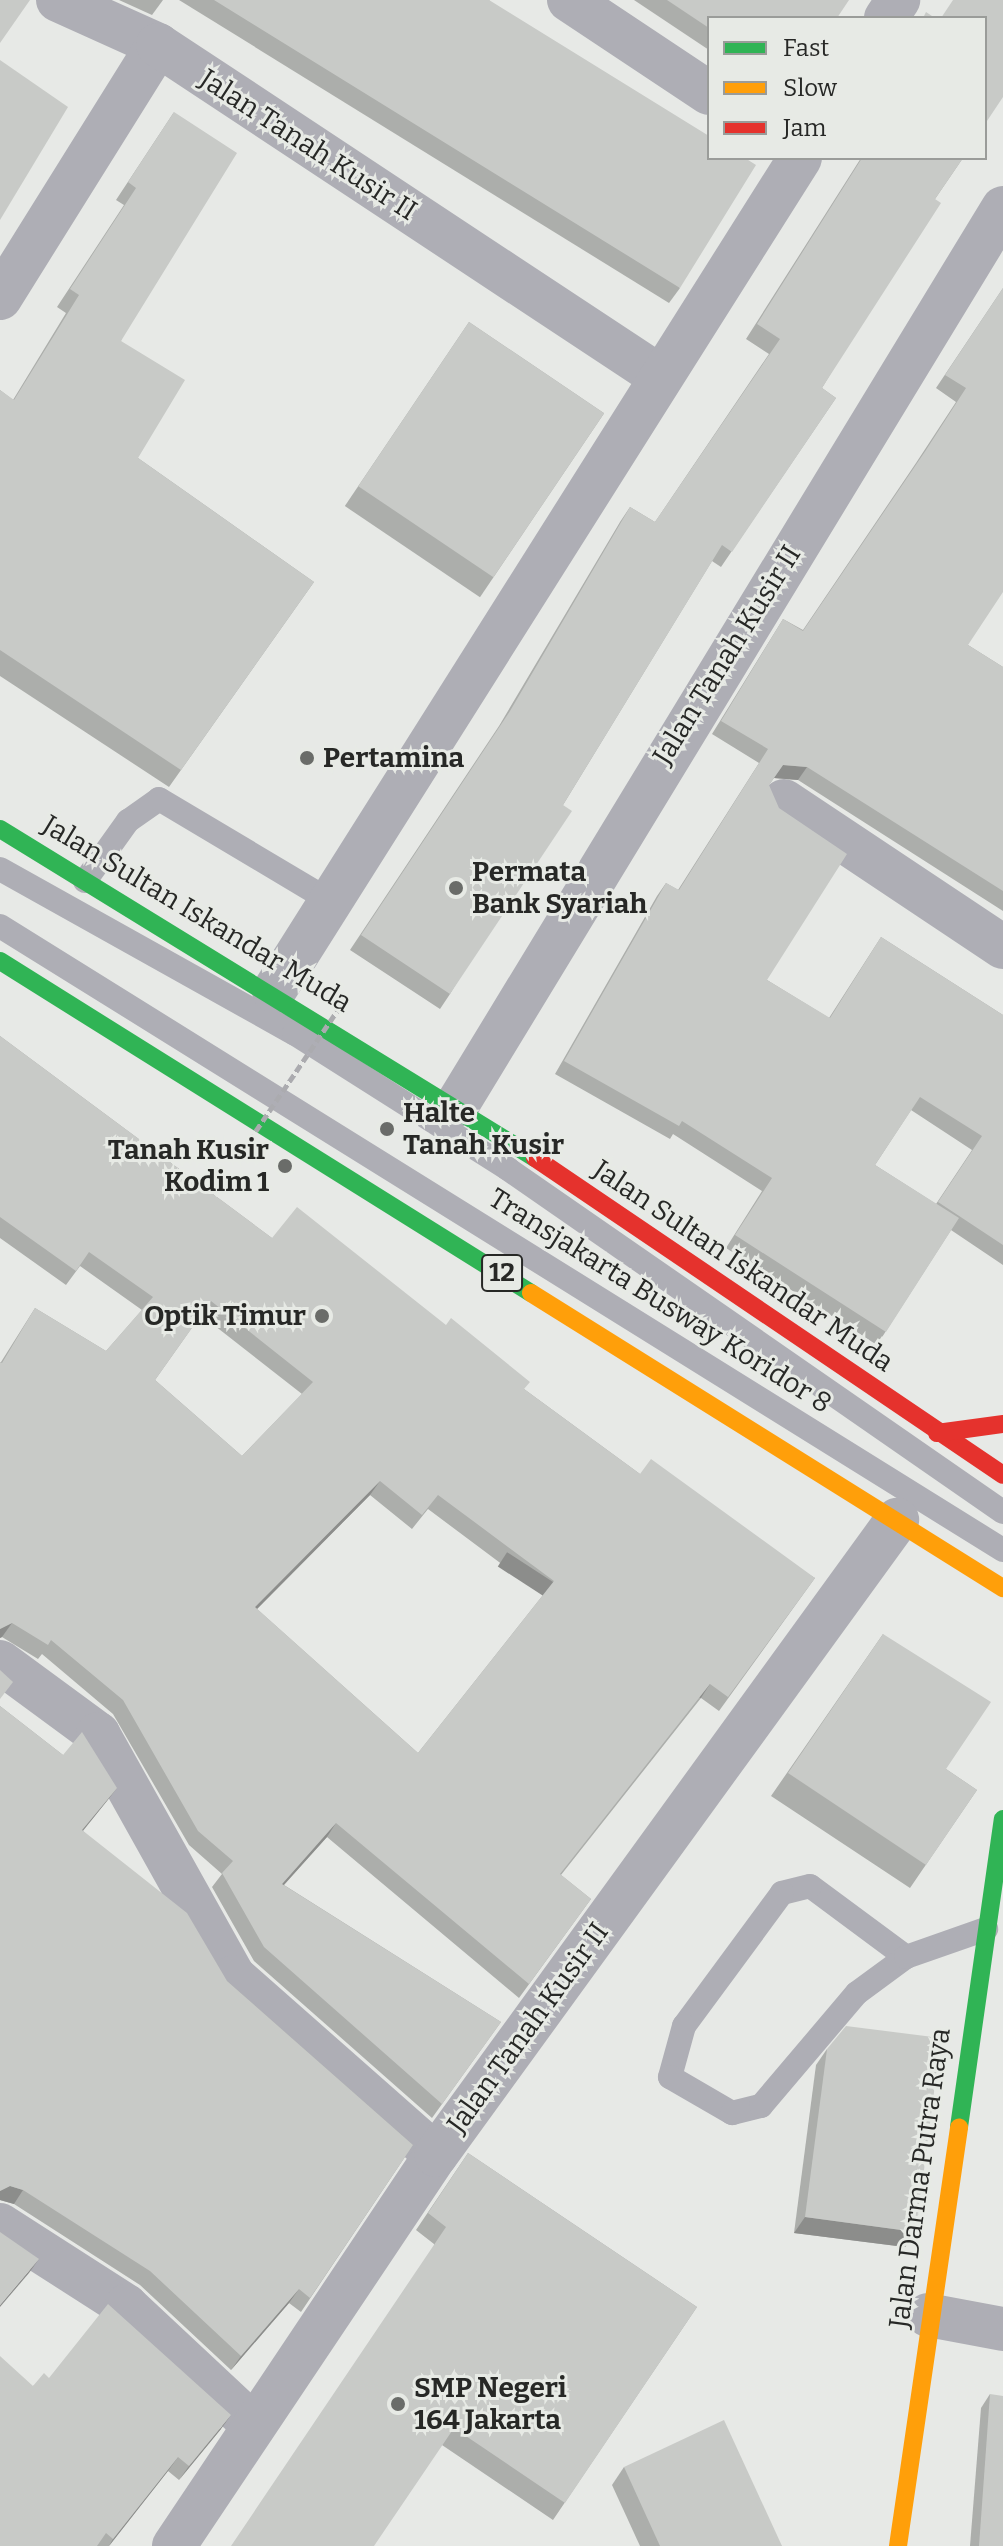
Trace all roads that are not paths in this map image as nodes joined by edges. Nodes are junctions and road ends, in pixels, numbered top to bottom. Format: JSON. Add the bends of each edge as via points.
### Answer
{"nodes":[{"id":1,"x":58,"y":0,"type":"edge"},
{"id":2,"x":569,"y":0,"type":"edge"},
{"id":3,"x":158,"y":45,"type":"junction"},
{"id":4,"x":707,"y":92,"type":"edge"},
{"id":5,"x":799,"y":160,"type":"edge"},
{"id":6,"x":1003,"y":208,"type":"edge"},
{"id":7,"x":0,"y":298,"type":"edge"},
{"id":8,"x":659,"y":376,"type":"junction"},
{"id":9,"x":784,"y":801,"type":"dead end"},
{"id":10,"x":0,"y":829,"type":"edge"},
{"id":11,"x":0,"y":869,"type":"edge"},
{"id":12,"x":85,"y":881,"type":"junction"},
{"id":13,"x":330,"y":901,"type":"junction"},
{"id":14,"x":0,"y":926,"type":"edge"},
{"id":15,"x":1003,"y":947,"type":"edge"},
{"id":16,"x":0,"y":961,"type":"edge"},
{"id":17,"x":274,"y":991,"type":"junction"},
{"id":18,"x":457,"y":1105,"type":"junction"},
{"id":19,"x":1003,"y":1424,"type":"edge"},
{"id":20,"x":937,"y":1433,"type":"junction"},
{"id":21,"x":1003,"y":1475,"type":"edge"},
{"id":22,"x":1003,"y":1512,"type":"edge"},
{"id":23,"x":897,"y":1520,"type":"junction"},
{"id":24,"x":1003,"y":1550,"type":"edge"},
{"id":25,"x":997,"y":1584,"type":"edge"},
{"id":26,"x":1003,"y":1608,"type":"edge"},
{"id":27,"x":0,"y":1662,"type":"edge"},
{"id":28,"x":1003,"y":1819,"type":"edge"},
{"id":29,"x":986,"y":1929,"type":"junction"},
{"id":30,"x":906,"y":1957,"type":"junction"},
{"id":31,"x":436,"y":2155,"type":"junction"},
{"id":32,"x":0,"y":2225,"type":"edge"},
{"id":33,"x":928,"y":2315,"type":"junction"},
{"id":34,"x":1003,"y":2329,"type":"edge"},
{"id":35,"x":252,"y":2424,"type":"junction"},
{"id":36,"x":174,"y":2546,"type":"edge"},
{"id":37,"x":898,"y":2546,"type":"edge"}],
"edges":[{"from":1,"to":3,"type":"street","name":"Jalan Tanah Kusir II"},
{"from":2,"to":4,"type":"street"},
{"from":3,"to":7,"type":"street"},
{"from":3,"to":8,"type":"street","name":"Jalan Tanah Kusir II"},
{"from":5,"to":8,"type":"street"},
{"from":6,"to":18,"type":"street","name":"Jalan Tanah Kusir II"},
{"from":8,"to":13,"type":"street"},
{"from":9,"to":15,"type":"street"},
{"from":10,"to":12,"type":"main road","name":"Jalan Sultan Iskandar Muda"},
{"from":11,"to":22,"type":"lane","name":"Transjakarta Busway Koridor 8","via":[[294,1033],[508,1169]]},
{"from":12,"to":13,"type":"lane","via":[[128,821],[159,799]]},
{"from":12,"to":17,"type":"main road","name":"Jalan Sultan Iskandar Muda"},
{"from":13,"to":17,"type":"street"},
{"from":14,"to":24,"type":"lane","name":"Transjakarta Busway Koridor 8"},
{"from":16,"to":23,"type":"main road","number":"12"},
{"from":17,"to":18,"type":"main road","name":"Jalan Sultan Iskandar Muda"},
{"from":18,"to":20,"type":"main road","name":"Jalan Sultan Iskandar Muda"},
{"from":19,"to":20,"type":"main road"},
{"from":20,"to":21,"type":"main road","name":"Jalan Sultan Iskandar Muda"},
{"from":23,"to":25,"type":"main road","number":"12"},
{"from":23,"to":31,"type":"street","name":"Jalan Tanah Kusir II"},
{"from":25,"to":26,"type":"main road"},
{"from":27,"to":31,"type":"street","via":[[98,1734],[234,1977]]},
{"from":28,"to":29,"type":"main road","name":"Jalan Darma Putra Raya"},
{"from":29,"to":30,"type":"lane"},
{"from":29,"to":33,"type":"main road","name":"Jalan Darma Putra Raya"},
{"from":30,"to":30,"type":"lane","via":[[857,1993],[761,2106],[732,2113],[670,2077],[684,2026],[782,1893],[810,1886]]},
{"from":31,"to":35,"type":"street","name":"Jalan Tanah Kusir II"},
{"from":32,"to":35,"type":"street","via":[[67,2273],[126,2306]]},
{"from":33,"to":34,"type":"street"},
{"from":33,"to":37,"type":"main road","name":"Jalan Darma Putra Raya"},
{"from":35,"to":36,"type":"street","name":"Jalan Tanah Kusir II"}]}
